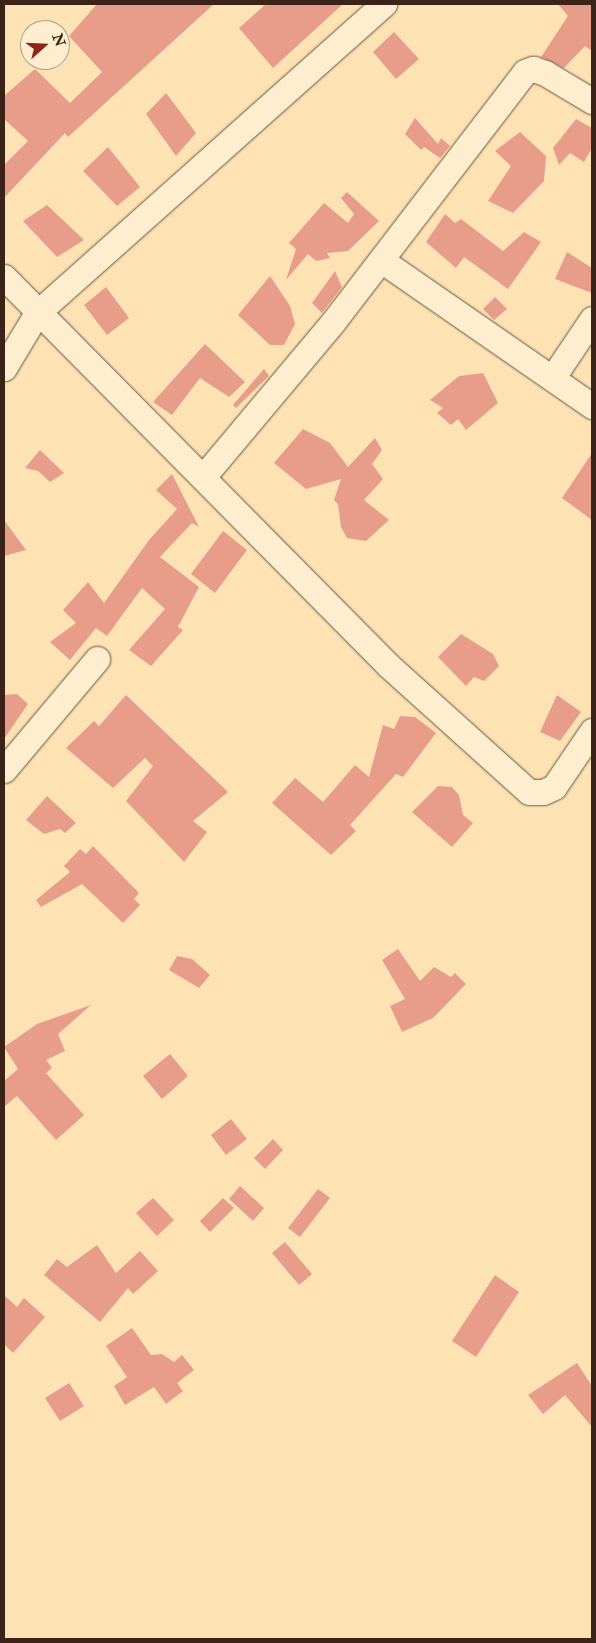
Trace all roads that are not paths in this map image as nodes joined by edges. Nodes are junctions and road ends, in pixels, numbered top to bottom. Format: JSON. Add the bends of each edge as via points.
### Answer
{"nodes":[{"id":1,"x":384,"y":4,"type":"edge"},
{"id":2,"x":592,"y":101,"type":"edge"},
{"id":3,"x":381,"y":260,"type":"junction"},
{"id":4,"x":4,"y":277,"type":"edge"},
{"id":5,"x":37,"y":313,"type":"junction"},
{"id":6,"x":592,"y":319,"type":"edge"},
{"id":7,"x":4,"y":368,"type":"edge"},
{"id":8,"x":553,"y":377,"type":"junction"},
{"id":9,"x":592,"y":406,"type":"edge"},
{"id":10,"x":204,"y":477,"type":"junction"},
{"id":11,"x":97,"y":659,"type":"dead end"},
{"id":12,"x":592,"y":731,"type":"edge"},
{"id":13,"x":4,"y":770,"type":"edge"}],
"edges":[{"from":1,"to":5,"type":"street"},
{"from":2,"to":3,"type":"street","via":[[545,74],[533,69],[525,72]]},
{"from":3,"to":8,"type":"street"},
{"from":3,"to":10,"type":"street"},
{"from":4,"to":5,"type":"street"},
{"from":5,"to":7,"type":"street"},
{"from":5,"to":10,"type":"street"},
{"from":6,"to":8,"type":"street"},
{"from":8,"to":9,"type":"street"},
{"from":10,"to":12,"type":"street","via":[[389,666],[529,792],[543,792],[554,787]]},
{"from":11,"to":13,"type":"street"}]}
